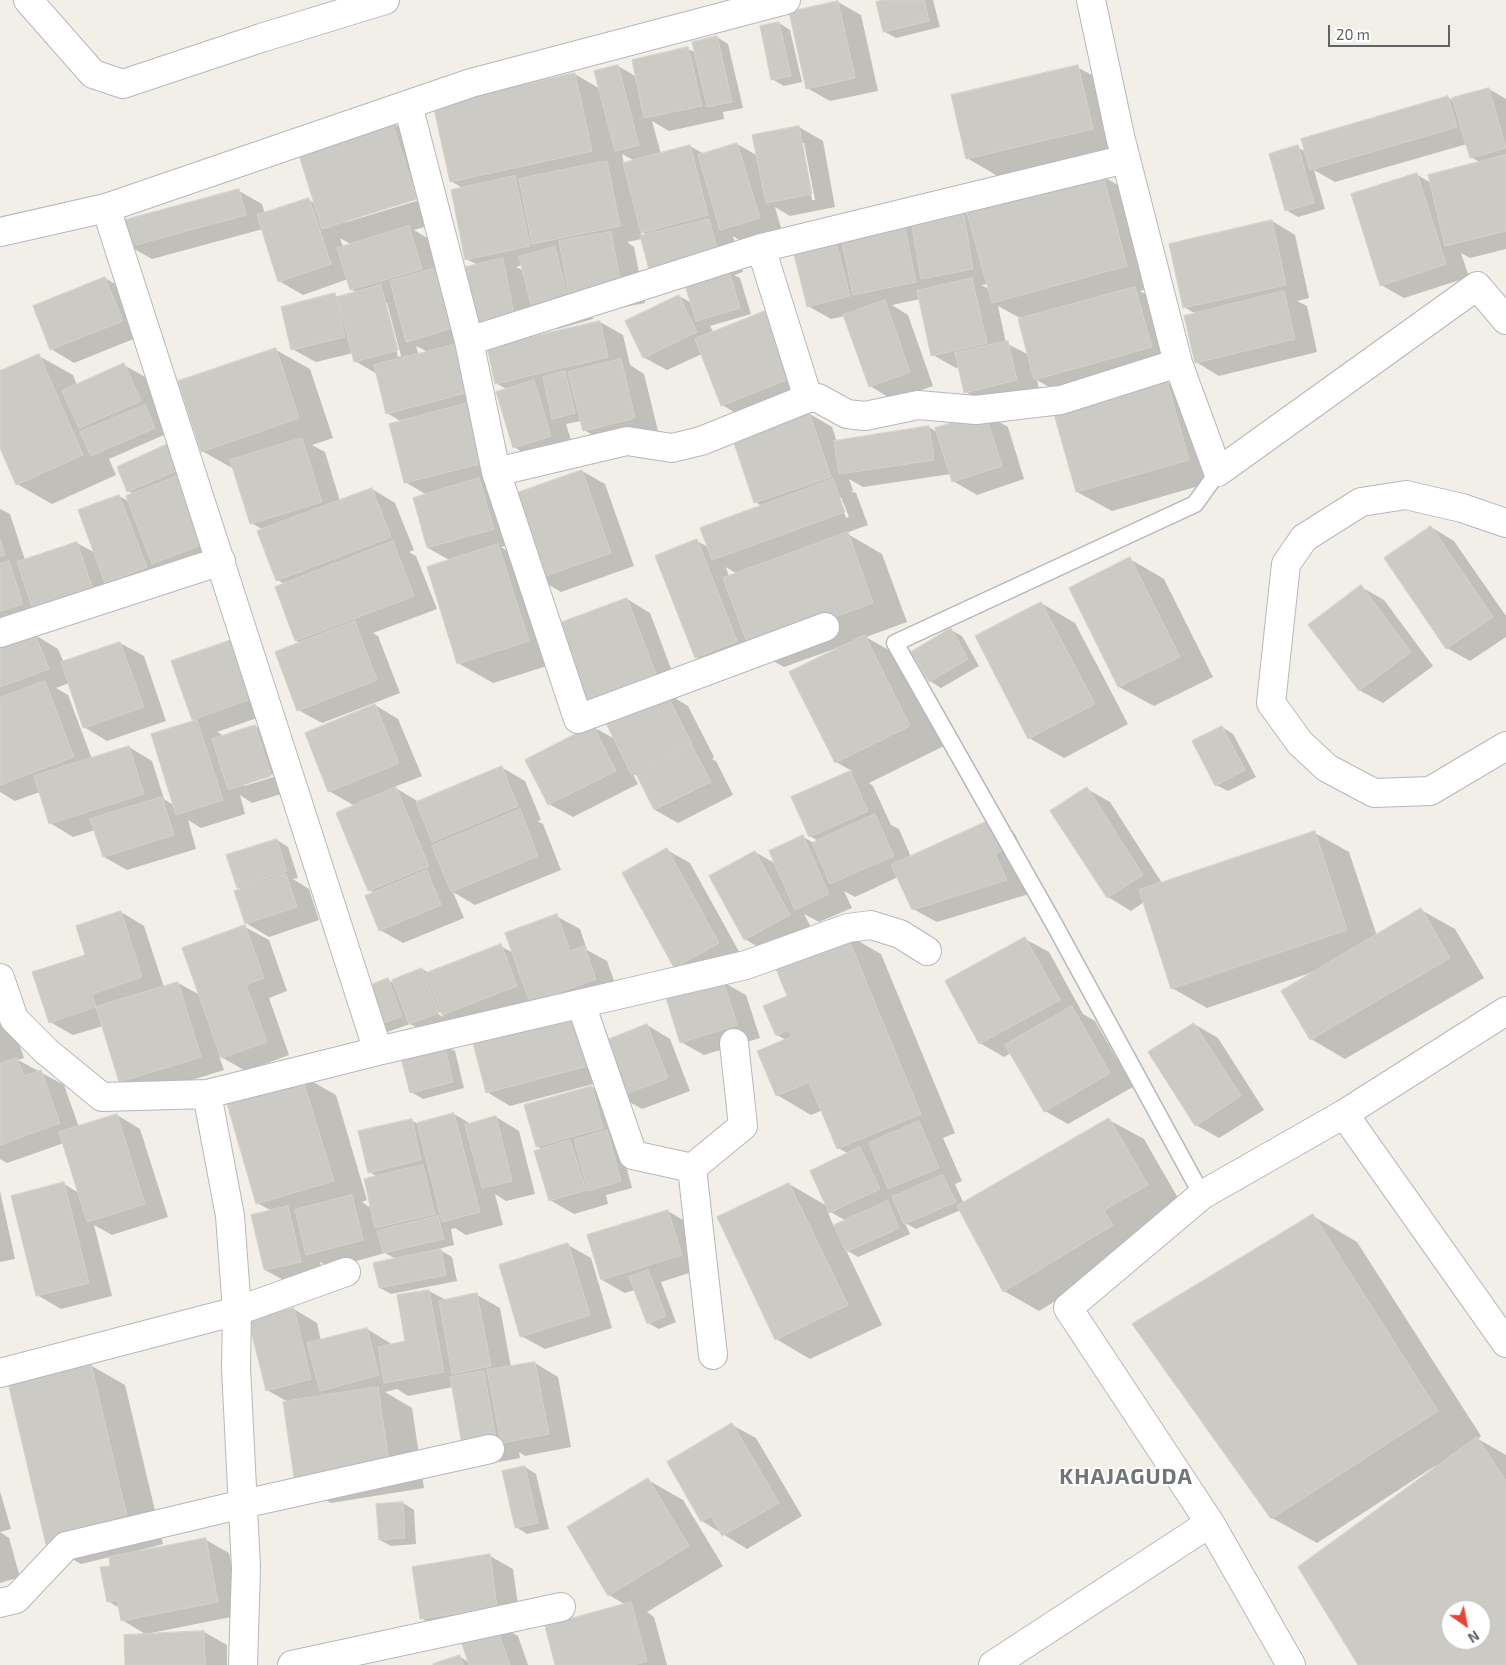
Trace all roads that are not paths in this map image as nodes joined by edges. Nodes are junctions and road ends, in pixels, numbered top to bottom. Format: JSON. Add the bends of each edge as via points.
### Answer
{"nodes":[{"id":1,"x":28,"y":0,"type":"edge"},
{"id":2,"x":385,"y":0,"type":"edge"},
{"id":3,"x":786,"y":0,"type":"edge"},
{"id":4,"x":1091,"y":0,"type":"edge"},
{"id":5,"x":348,"y":5,"type":"edge"},
{"id":6,"x":408,"y":105,"type":"junction"},
{"id":7,"x":1126,"y":159,"type":"junction"},
{"id":8,"x":106,"y":208,"type":"junction"},
{"id":9,"x":0,"y":232,"type":"edge"},
{"id":10,"x":761,"y":248,"type":"junction"},
{"id":11,"x":1506,"y":320,"type":"edge"},
{"id":12,"x":469,"y":341,"type":"junction"},
{"id":13,"x":1178,"y":363,"type":"junction"},
{"id":14,"x":808,"y":398,"type":"junction"},
{"id":15,"x":496,"y":472,"type":"junction"},
{"id":16,"x":1218,"y":472,"type":"junction"},
{"id":17,"x":1506,"y":523,"type":"edge"},
{"id":18,"x":221,"y":561,"type":"junction"},
{"id":19,"x":825,"y":628,"type":"dead end"},
{"id":20,"x":0,"y":633,"type":"edge"},
{"id":21,"x":1505,"y":749,"type":"edge"},
{"id":22,"x":927,"y":951,"type":"dead end"},
{"id":23,"x":0,"y":978,"type":"edge"},
{"id":24,"x":581,"y":1004,"type":"junction"},
{"id":25,"x":1506,"y":1011,"type":"edge"},
{"id":26,"x":734,"y":1043,"type":"dead end"},
{"id":27,"x":378,"y":1051,"type":"junction"},
{"id":28,"x":207,"y":1094,"type":"junction"},
{"id":29,"x":1344,"y":1114,"type":"junction"},
{"id":30,"x":692,"y":1168,"type":"junction"},
{"id":31,"x":1202,"y":1195,"type":"junction"},
{"id":32,"x":346,"y":1272,"type":"dead end"},
{"id":33,"x":237,"y":1310,"type":"junction"},
{"id":34,"x":1506,"y":1343,"type":"edge"},
{"id":35,"x":712,"y":1354,"type":"dead end"},
{"id":36,"x":0,"y":1373,"type":"edge"},
{"id":37,"x":490,"y":1450,"type":"dead end"},
{"id":38,"x":243,"y":1504,"type":"junction"},
{"id":39,"x":1210,"y":1523,"type":"junction"},
{"id":40,"x":0,"y":1603,"type":"edge"},
{"id":41,"x":561,"y":1607,"type":"dead end"},
{"id":42,"x":244,"y":1665,"type":"edge"},
{"id":43,"x":292,"y":1665,"type":"edge"},
{"id":44,"x":993,"y":1665,"type":"edge"},
{"id":45,"x":1291,"y":1665,"type":"edge"}],
"edges":[{"from":1,"to":5,"type":"street","via":[[93,74],[122,84]]},
{"from":2,"to":5,"type":"street"},
{"from":3,"to":6,"type":"street","via":[[471,83]]},
{"from":4,"to":7,"type":"street"},
{"from":6,"to":8,"type":"street"},
{"from":6,"to":12,"type":"street"},
{"from":7,"to":10,"type":"street"},
{"from":7,"to":13,"type":"street"},
{"from":8,"to":9,"type":"street"},
{"from":8,"to":18,"type":"street"},
{"from":10,"to":12,"type":"street"},
{"from":10,"to":14,"type":"street"},
{"from":11,"to":16,"type":"street","via":[[1477,286]]},
{"from":12,"to":15,"type":"street"},
{"from":13,"to":14,"type":"street","via":[[1060,400],[976,410],[918,405],[865,416],[847,414],[818,398]]},
{"from":13,"to":16,"type":"street"},
{"from":14,"to":15,"type":"street","via":[[701,441],[672,448],[628,441]]},
{"from":15,"to":19,"type":"street","via":[[578,719]]},
{"from":16,"to":31,"type":"lane","via":[[1195,504],[895,642]]},
{"from":17,"to":21,"type":"street","via":[[1462,508],[1406,495],[1361,502],[1304,538],[1286,564],[1270,703],[1300,743],[1327,768],[1374,793],[1430,791]]},
{"from":18,"to":20,"type":"street"},
{"from":18,"to":27,"type":"street"},
{"from":22,"to":24,"type":"street","via":[[900,934],[871,925],[848,928],[746,966]]},
{"from":23,"to":28,"type":"street","via":[[14,1019],[46,1051],[102,1097]]},
{"from":24,"to":27,"type":"street"},
{"from":24,"to":30,"type":"street","via":[[633,1155]]},
{"from":25,"to":29,"type":"street"},
{"from":26,"to":30,"type":"street","via":[[743,1126]]},
{"from":27,"to":28,"type":"street"},
{"from":28,"to":33,"type":"street","via":[[230,1216]]},
{"from":29,"to":31,"type":"street"},
{"from":29,"to":34,"type":"street"},
{"from":30,"to":35,"type":"street"},
{"from":31,"to":39,"type":"street","via":[[1068,1308]]},
{"from":32,"to":33,"type":"street"},
{"from":33,"to":36,"type":"street"},
{"from":33,"to":38,"type":"street","via":[[236,1368]]},
{"from":37,"to":38,"type":"street"},
{"from":38,"to":40,"type":"street","via":[[66,1546],[16,1599]]},
{"from":38,"to":42,"type":"street","via":[[246,1568]]},
{"from":39,"to":44,"type":"street"},
{"from":39,"to":45,"type":"street"},
{"from":41,"to":43,"type":"street"}]}
